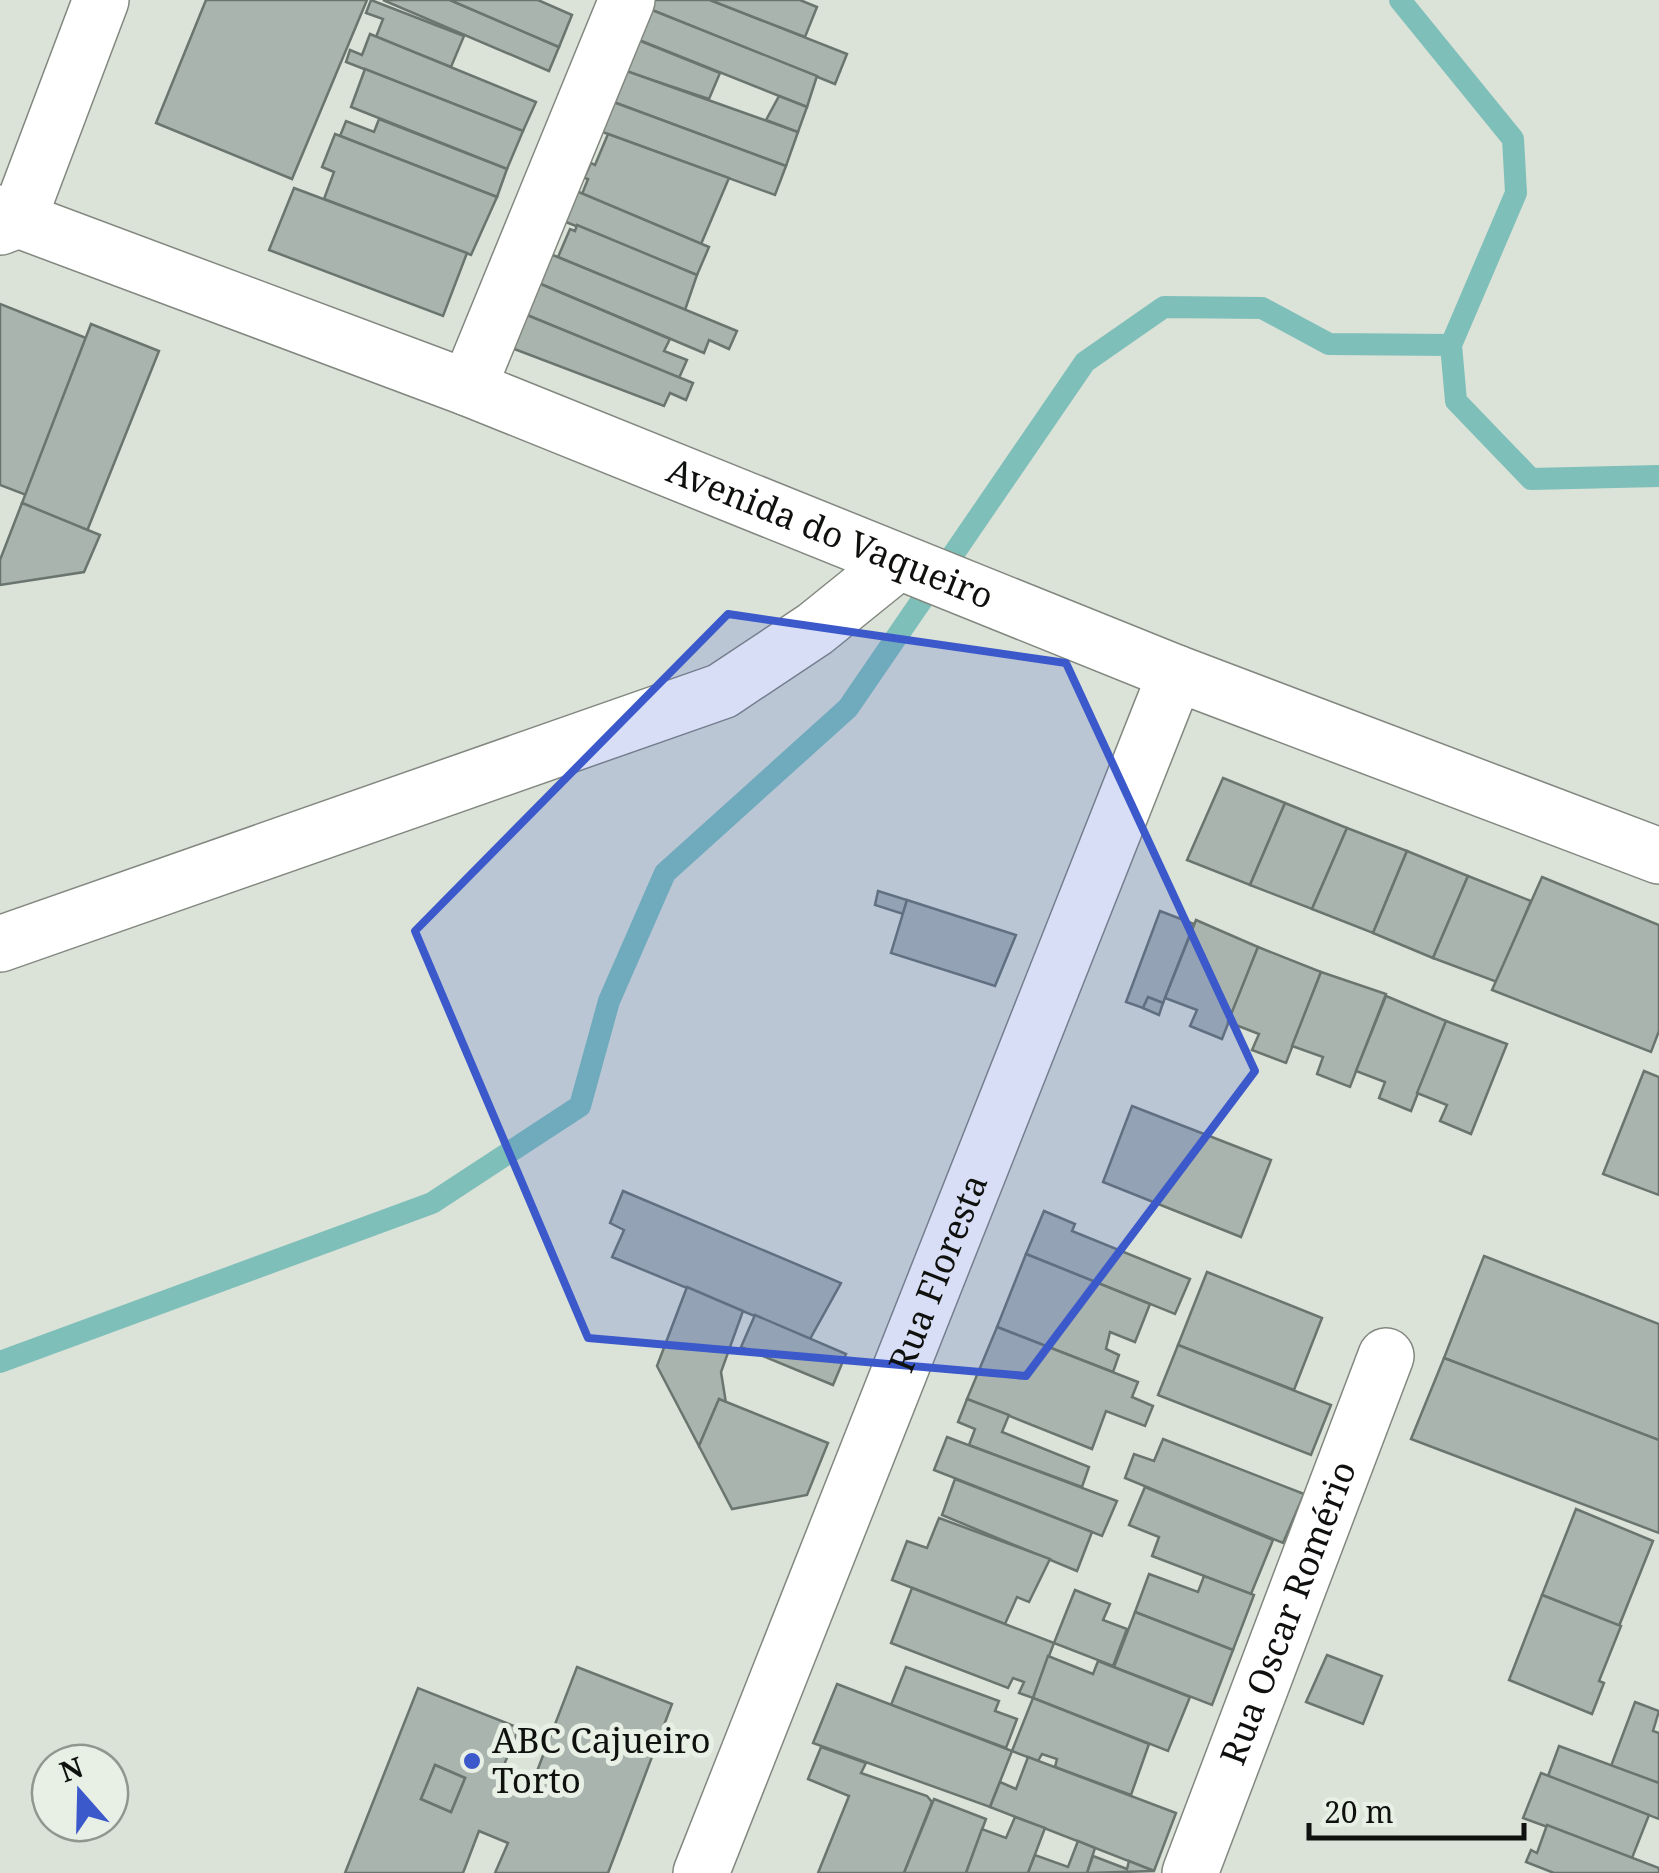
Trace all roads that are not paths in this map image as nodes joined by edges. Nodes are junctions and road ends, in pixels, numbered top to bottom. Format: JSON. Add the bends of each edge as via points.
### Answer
{"nodes":[{"id":1,"x":101,"y":0,"type":"edge"},
{"id":2,"x":627,"y":0,"type":"edge"},
{"id":3,"x":6,"y":220,"type":"edge"},
{"id":4,"x":468,"y":388,"type":"junction"},
{"id":5,"x":901,"y":563,"type":"junction"},
{"id":6,"x":1176,"y":673,"type":"junction"},
{"id":7,"x":1659,"y":856,"type":"edge"},
{"id":8,"x":0,"y":944,"type":"edge"},
{"id":9,"x":1386,"y":1356,"type":"dead end"},
{"id":10,"x":700,"y":1873,"type":"edge"},
{"id":11,"x":1190,"y":1873,"type":"edge"}],
"edges":[{"from":1,"to":3,"type":"street"},
{"from":2,"to":4,"type":"street"},
{"from":3,"to":4,"type":"street","name":"Avenida do Vaqueiro"},
{"from":4,"to":5,"type":"street","name":"Avenida do Vaqueiro"},
{"from":5,"to":6,"type":"street","name":"Avenida do Vaqueiro"},
{"from":5,"to":8,"type":"street","via":[[722,691]]},
{"from":6,"to":7,"type":"street","name":"Avenida do Vaqueiro"},
{"from":6,"to":10,"type":"street","name":"Rua Floresta"},
{"from":9,"to":11,"type":"street","name":"Rua Oscar Romério"}]}
